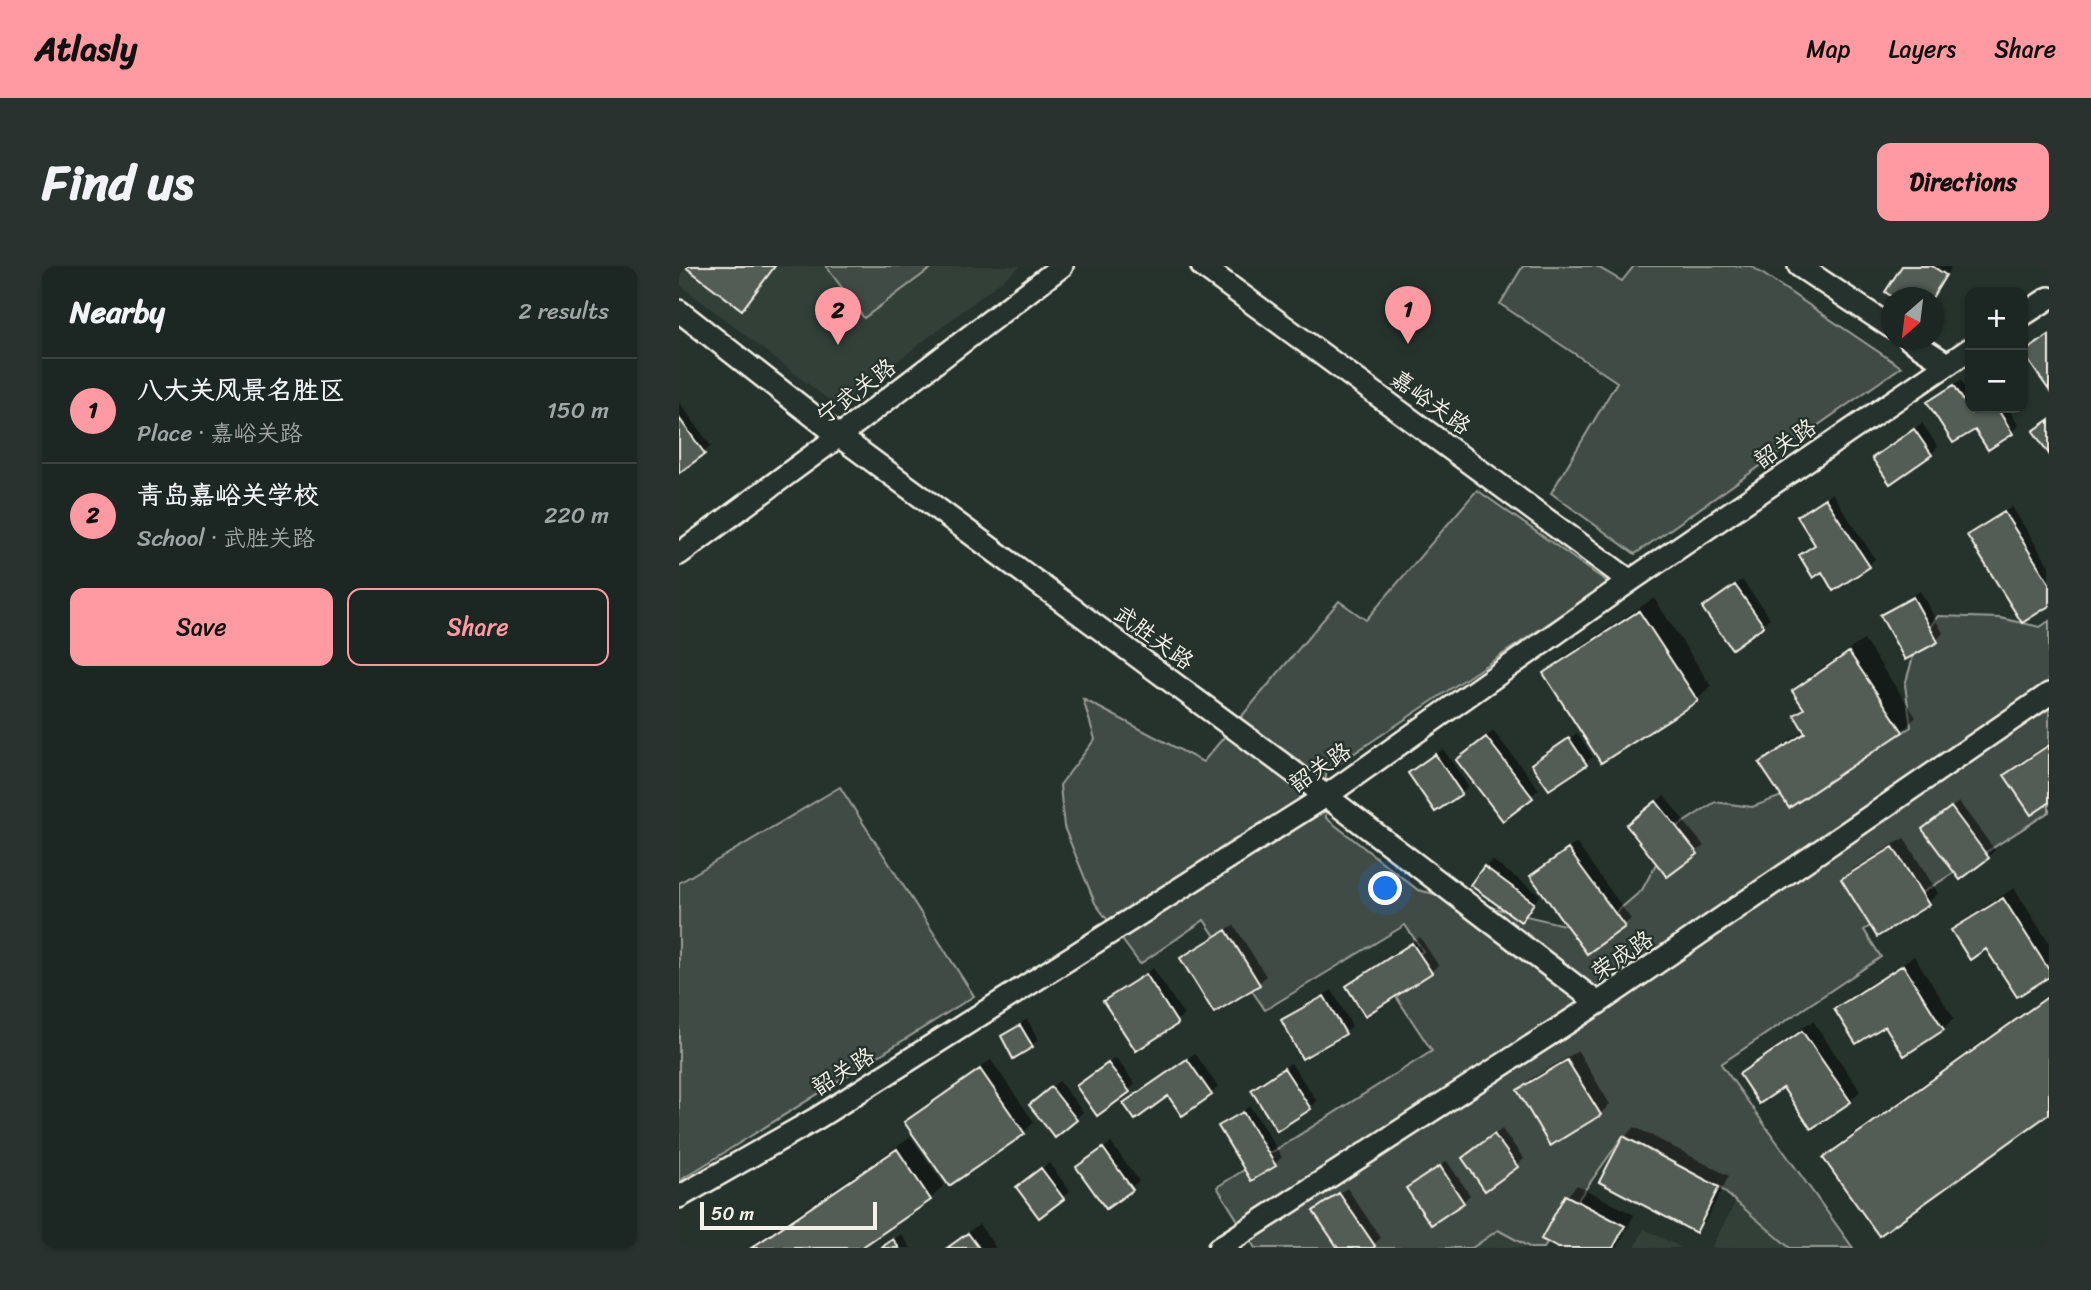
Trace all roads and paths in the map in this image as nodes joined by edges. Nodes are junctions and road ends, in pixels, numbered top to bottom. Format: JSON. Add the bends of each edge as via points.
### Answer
{"nodes":[{"id":1,"x":1062,"y":266,"type":"edge"},
{"id":2,"x":1202,"y":266,"type":"edge"},
{"id":3,"x":1799,"y":266,"type":"edge"},
{"id":4,"x":2049,"y":298,"type":"edge"},
{"id":5,"x":679,"y":311,"type":"edge"},
{"id":6,"x":2028,"y":312,"type":"edge"},
{"id":7,"x":1881,"y":320,"type":"edge"},
{"id":8,"x":1925,"y":350,"type":"edge"},
{"id":9,"x":1968,"y":350,"type":"edge"},
{"id":10,"x":1947,"y":364,"type":"junction"},
{"id":11,"x":839,"y":436,"type":"junction"},
{"id":12,"x":679,"y":554,"type":"edge"},
{"id":13,"x":1630,"y":581,"type":"junction"},
{"id":14,"x":2049,"y":694,"type":"edge"},
{"id":15,"x":1326,"y":796,"type":"junction"},
{"id":16,"x":1598,"y":1003,"type":"junction"},
{"id":17,"x":679,"y":1197,"type":"edge"},
{"id":18,"x":1219,"y":1248,"type":"edge"}],
"edges":[{"from":1,"to":11,"type":"street","name":"宁武关路"},
{"from":2,"to":13,"type":"street","name":"嘉峪关路"},
{"from":3,"to":7,"type":"street"},
{"from":4,"to":6,"type":"street"},
{"from":5,"to":11,"type":"street","name":"武胜关路"},
{"from":8,"to":10,"type":"street"},
{"from":9,"to":10,"type":"street","name":"韶关路"},
{"from":10,"to":13,"type":"street","name":"韶关路"},
{"from":11,"to":12,"type":"street","name":"宁武关路"},
{"from":11,"to":15,"type":"street","name":"武胜关路"},
{"from":13,"to":15,"type":"street","name":"韶关路"},
{"from":14,"to":16,"type":"street","name":"荣成路"},
{"from":15,"to":16,"type":"street","name":"武胜关路"},
{"from":15,"to":17,"type":"street","name":"韶关路","via":[[819,1117]]},
{"from":16,"to":18,"type":"street","name":"荣成路"}]}
